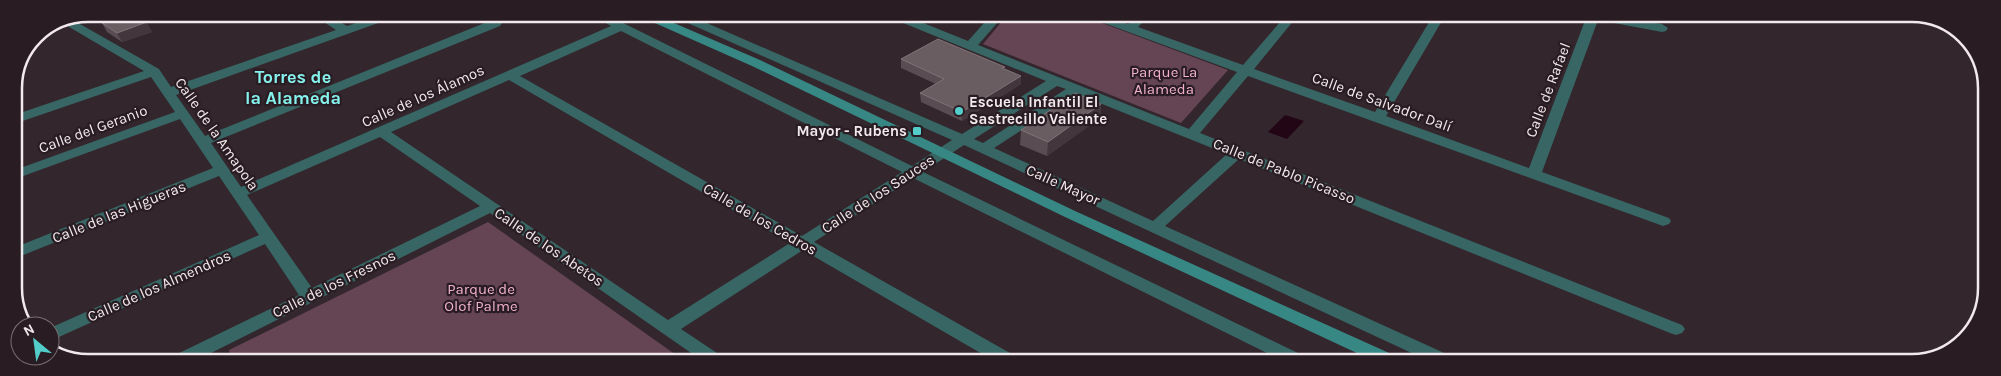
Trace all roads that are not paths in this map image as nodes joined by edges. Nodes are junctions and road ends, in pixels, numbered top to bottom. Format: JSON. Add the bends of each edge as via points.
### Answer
{"nodes":[{"id":1,"x":331,"y":22,"type":"edge"},
{"id":2,"x":371,"y":22,"type":"edge"},
{"id":3,"x":495,"y":22,"type":"edge"},
{"id":4,"x":611,"y":22,"type":"edge"},
{"id":5,"x":661,"y":22,"type":"edge"},
{"id":6,"x":696,"y":22,"type":"edge"},
{"id":7,"x":910,"y":22,"type":"edge"},
{"id":8,"x":992,"y":22,"type":"edge"},
{"id":9,"x":1112,"y":22,"type":"edge"},
{"id":10,"x":1136,"y":22,"type":"edge"},
{"id":11,"x":1286,"y":22,"type":"edge"},
{"id":12,"x":1435,"y":22,"type":"edge"},
{"id":13,"x":1587,"y":22,"type":"edge"},
{"id":14,"x":1628,"y":22,"type":"edge"},
{"id":15,"x":73,"y":25,"type":"edge"},
{"id":16,"x":620,"y":27,"type":"junction"},
{"id":17,"x":1129,"y":28,"type":"junction"},
{"id":18,"x":1662,"y":28,"type":"dead end"},
{"id":19,"x":346,"y":31,"type":"junction"},
{"id":20,"x":970,"y":46,"type":"junction"},
{"id":21,"x":1246,"y":71,"type":"junction"},
{"id":22,"x":154,"y":72,"type":"junction"},
{"id":23,"x":509,"y":75,"type":"junction"},
{"id":24,"x":1054,"y":80,"type":"junction"},
{"id":25,"x":1076,"y":89,"type":"junction"},
{"id":26,"x":168,"y":93,"type":"junction"},
{"id":27,"x":182,"y":114,"type":"junction"},
{"id":28,"x":22,"y":117,"type":"edge"},
{"id":29,"x":1378,"y":118,"type":"junction"},
{"id":30,"x":382,"y":132,"type":"junction"},
{"id":31,"x":1192,"y":134,"type":"junction"},
{"id":32,"x":962,"y":140,"type":"junction"},
{"id":33,"x":202,"y":142,"type":"junction"},
{"id":34,"x":984,"y":150,"type":"junction"},
{"id":35,"x":942,"y":153,"type":"junction"},
{"id":36,"x":1237,"y":153,"type":"junction"},
{"id":37,"x":222,"y":170,"type":"junction"},
{"id":38,"x":22,"y":172,"type":"edge"},
{"id":39,"x":912,"y":172,"type":"junction"},
{"id":40,"x":1534,"y":175,"type":"junction"},
{"id":41,"x":238,"y":194,"type":"junction"},
{"id":42,"x":491,"y":207,"type":"junction"},
{"id":43,"x":1664,"y":221,"type":"dead end"},
{"id":44,"x":1155,"y":226,"type":"junction"},
{"id":45,"x":268,"y":237,"type":"junction"},
{"id":46,"x":802,"y":243,"type":"junction"},
{"id":47,"x":22,"y":251,"type":"edge"},
{"id":48,"x":309,"y":296,"type":"junction"},
{"id":49,"x":668,"y":328,"type":"junction"},
{"id":50,"x":1676,"y":329,"type":"dead end"},
{"id":51,"x":60,"y":331,"type":"edge"},
{"id":52,"x":208,"y":354,"type":"edge"},
{"id":53,"x":705,"y":354,"type":"edge"},
{"id":54,"x":997,"y":354,"type":"edge"},
{"id":55,"x":1279,"y":354,"type":"edge"},
{"id":56,"x":1375,"y":354,"type":"edge"},
{"id":57,"x":1430,"y":354,"type":"edge"}],
"edges":[{"from":1,"to":19,"type":"street"},
{"from":2,"to":19,"type":"street"},
{"from":3,"to":33,"type":"street"},
{"from":4,"to":16,"type":"street"},
{"from":5,"to":35,"type":"street","name":"Calle Mayor","via":[[756,63]]},
{"from":6,"to":32,"type":"street","name":"Calle Mayor"},
{"from":7,"to":20,"type":"street","name":"Calle de Pablo Picasso"},
{"from":8,"to":20,"type":"street"},
{"from":9,"to":17,"type":"street","name":"Calle de Salvador Dalí"},
{"from":10,"to":17,"type":"street"},
{"from":11,"to":21,"type":"street"},
{"from":12,"to":29,"type":"street"},
{"from":13,"to":40,"type":"street","name":"Calle de Rafael"},
{"from":14,"to":18,"type":"street"},
{"from":15,"to":22,"type":"street","name":"Calle de la Amapola"},
{"from":16,"to":23,"type":"street","name":"Calle de los Álamos"},
{"from":16,"to":39,"type":"street"},
{"from":17,"to":21,"type":"street","name":"Calle de Salvador Dalí"},
{"from":19,"to":26,"type":"street"},
{"from":20,"to":24,"type":"street","name":"Calle de Pablo Picasso"},
{"from":21,"to":29,"type":"street","name":"Calle de Salvador Dalí"},
{"from":21,"to":31,"type":"street"},
{"from":22,"to":26,"type":"street","name":"Calle de la Amapola"},
{"from":22,"to":28,"type":"street"},
{"from":23,"to":30,"type":"street","name":"Calle de los Álamos"},
{"from":23,"to":46,"type":"street","name":"Calle de los Cedros"},
{"from":24,"to":25,"type":"street","name":"Calle de Pablo Picasso"},
{"from":24,"to":32,"type":"street","name":"Calle de los Sauces"},
{"from":25,"to":31,"type":"street","name":"Calle de Pablo Picasso"},
{"from":25,"to":34,"type":"street"},
{"from":26,"to":27,"type":"street","name":"Calle de la Amapola"},
{"from":27,"to":33,"type":"street","name":"Calle de la Amapola"},
{"from":27,"to":38,"type":"street","name":"Calle del Geranio"},
{"from":29,"to":40,"type":"street","name":"Calle de Salvador Dalí"},
{"from":30,"to":41,"type":"street","name":"Calle de los Álamos"},
{"from":30,"to":42,"type":"street","name":"Calle de los Abetos"},
{"from":31,"to":36,"type":"street","name":"Calle de Pablo Picasso"},
{"from":32,"to":34,"type":"street","name":"Calle Mayor"},
{"from":32,"to":35,"type":"street","name":"Calle de los Sauces"},
{"from":33,"to":37,"type":"street","name":"Calle de la Amapola"},
{"from":34,"to":44,"type":"street","name":"Calle Mayor"},
{"from":35,"to":39,"type":"street","name":"Calle de los Sauces"},
{"from":35,"to":56,"type":"street","name":"Calle Mayor"},
{"from":36,"to":44,"type":"street"},
{"from":36,"to":50,"type":"street","name":"Calle de Pablo Picasso"},
{"from":37,"to":41,"type":"street","name":"Calle de la Amapola"},
{"from":37,"to":47,"type":"street","name":"Calle de las Higueras"},
{"from":39,"to":46,"type":"street","name":"Calle de los Sauces"},
{"from":39,"to":55,"type":"street"},
{"from":40,"to":43,"type":"street","name":"Calle de Salvador Dalí"},
{"from":41,"to":45,"type":"street","name":"Calle de la Amapola"},
{"from":42,"to":48,"type":"street","name":"Calle de los Fresnos"},
{"from":42,"to":49,"type":"street","name":"Calle de los Abetos"},
{"from":44,"to":57,"type":"street","name":"Calle Mayor"},
{"from":45,"to":48,"type":"street","name":"Calle de la Amapola"},
{"from":45,"to":51,"type":"street","name":"Calle de los Almendros"},
{"from":46,"to":49,"type":"street","name":"Calle de los Sauces"},
{"from":46,"to":54,"type":"street","name":"Calle de los Cedros"},
{"from":48,"to":52,"type":"street","name":"Calle de los Fresnos"},
{"from":49,"to":53,"type":"street","name":"Calle de los Abetos"}]}
